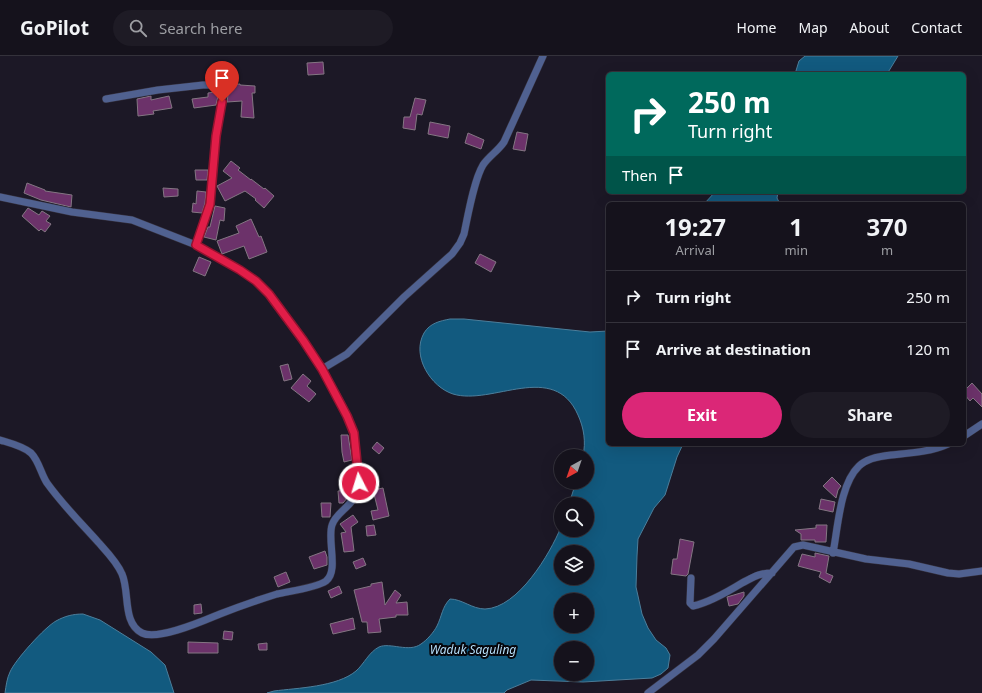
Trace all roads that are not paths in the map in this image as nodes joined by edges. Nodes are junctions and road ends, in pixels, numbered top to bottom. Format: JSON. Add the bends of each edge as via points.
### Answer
{"nodes":[{"id":1,"x":543,"y":56,"type":"edge"},
{"id":2,"x":106,"y":99,"type":"dead end"},
{"id":3,"x":0,"y":197,"type":"edge"},
{"id":4,"x":196,"y":245,"type":"junction"},
{"id":5,"x":322,"y":369,"type":"junction"},
{"id":6,"x":982,"y":424,"type":"edge"},
{"id":7,"x":966,"y":435,"type":"edge"},
{"id":8,"x":0,"y":440,"type":"edge"},
{"id":9,"x":942,"y":446,"type":"edge"},
{"id":10,"x":834,"y":552,"type":"junction"},
{"id":11,"x":982,"y":571,"type":"edge"},
{"id":12,"x":772,"y":573,"type":"junction"},
{"id":13,"x":691,"y":578,"type":"dead end"},
{"id":14,"x":648,"y":693,"type":"edge"}],
"edges":[{"from":1,"to":5,"type":"street","via":[[504,142],[488,159],[479,174],[460,243],[452,254],[347,354]]},
{"from":2,"to":4,"type":"street","via":[[202,85],[214,85],[222,90],[210,204]]},
{"from":3,"to":4,"type":"street","via":[[72,212],[132,220]]},
{"from":4,"to":5,"type":"street","via":[[256,281],[269,294]]},
{"from":5,"to":8,"type":"street","via":[[354,433],[359,483],[356,495],[332,525],[330,577],[321,583],[276,595],[170,632],[151,635],[143,634],[136,629],[131,623],[122,575],[115,562],[54,493],[32,454],[26,449]]},
{"from":6,"to":7,"type":"street"},
{"from":9,"to":10,"type":"street","via":[[923,452],[872,458],[860,465],[848,482],[842,501]]},
{"from":10,"to":11,"type":"street","via":[[948,573]]},
{"from":10,"to":12,"type":"street","via":[[798,545]]},
{"from":12,"to":13,"type":"street","via":[[762,573],[694,606],[690,603]]},
{"from":12,"to":14,"type":"street","via":[[714,639]]}]}
